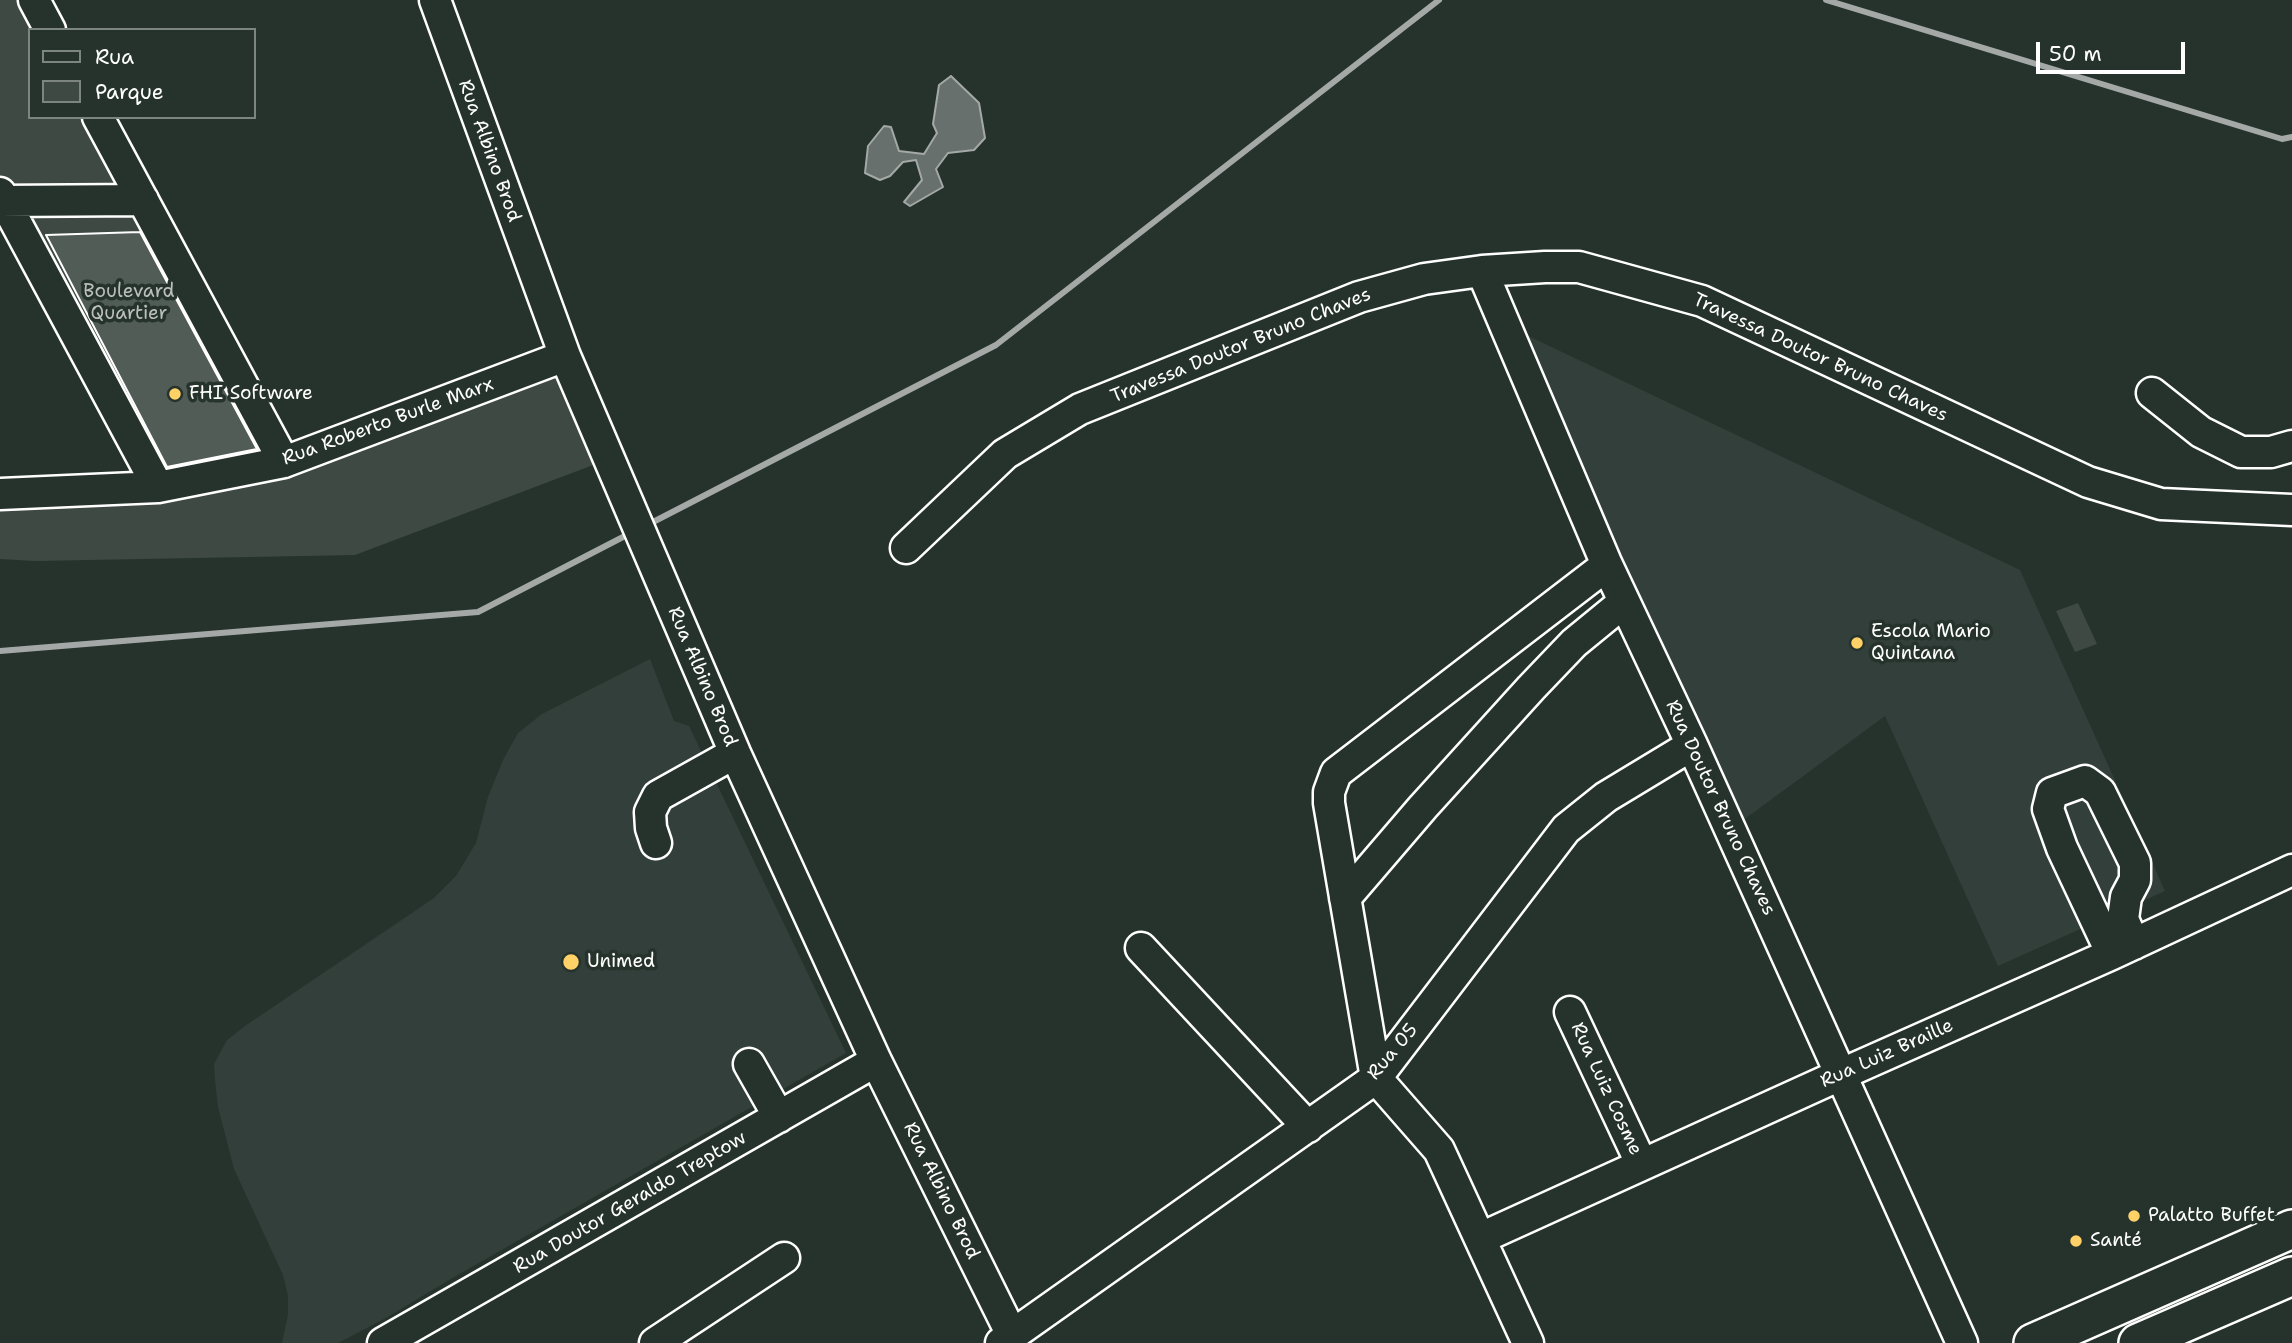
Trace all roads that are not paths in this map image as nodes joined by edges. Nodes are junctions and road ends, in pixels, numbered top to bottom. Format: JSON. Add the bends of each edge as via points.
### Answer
{"nodes":[{"id":1,"x":34,"y":0,"type":"edge"},
{"id":2,"x":435,"y":0,"type":"edge"},
{"id":3,"x":49,"y":28,"type":"edge"},
{"id":4,"x":99,"y":119,"type":"edge"},
{"id":5,"x":2,"y":199,"type":"edge"},
{"id":6,"x":143,"y":200,"type":"junction"},
{"id":7,"x":1482,"y":271,"type":"junction"},
{"id":8,"x":565,"y":356,"type":"junction"},
{"id":9,"x":2152,"y":393,"type":"dead end"},
{"id":10,"x":2292,"y":446,"type":"edge"},
{"id":11,"x":284,"y":462,"type":"junction"},
{"id":12,"x":158,"y":487,"type":"junction"},
{"id":13,"x":0,"y":494,"type":"edge"},
{"id":14,"x":2292,"y":509,"type":"edge"},
{"id":15,"x":906,"y":548,"type":"dead end"},
{"id":16,"x":1607,"y":565,"type":"junction"},
{"id":17,"x":1624,"y":602,"type":"junction"},
{"id":18,"x":1692,"y":745,"type":"junction"},
{"id":19,"x":735,"y":752,"type":"junction"},
{"id":20,"x":656,"y":843,"type":"dead end"},
{"id":21,"x":2292,"y":870,"type":"edge"},
{"id":22,"x":1345,"y":898,"type":"junction"},
{"id":23,"x":1141,"y":948,"type":"dead end"},
{"id":24,"x":2123,"y":949,"type":"junction"},
{"id":25,"x":1570,"y":1012,"type":"dead end"},
{"id":26,"x":877,"y":1061,"type":"junction"},
{"id":27,"x":749,"y":1064,"type":"dead end"},
{"id":28,"x":1842,"y":1074,"type":"junction"},
{"id":29,"x":1376,"y":1078,"type":"junction"},
{"id":30,"x":779,"y":1117,"type":"junction"},
{"id":31,"x":1308,"y":1127,"type":"junction"},
{"id":32,"x":1642,"y":1165,"type":"junction"},
{"id":33,"x":2292,"y":1229,"type":"edge"},
{"id":34,"x":1481,"y":1238,"type":"junction"},
{"id":35,"x":784,"y":1258,"type":"dead end"},
{"id":36,"x":2292,"y":1276,"type":"edge"},
{"id":37,"x":1006,"y":1339,"type":"edge"},
{"id":38,"x":383,"y":1343,"type":"edge"},
{"id":39,"x":655,"y":1343,"type":"edge"},
{"id":40,"x":1528,"y":1343,"type":"edge"},
{"id":41,"x":1962,"y":1343,"type":"edge"},
{"id":42,"x":2033,"y":1343,"type":"edge"},
{"id":43,"x":2138,"y":1343,"type":"edge"}],
"edges":[{"from":1,"to":3,"type":"street"},
{"from":2,"to":8,"type":"street","name":"Rua Albino Brod"},
{"from":4,"to":6,"type":"street"},
{"from":5,"to":6,"type":"street"},
{"from":5,"to":12,"type":"street"},
{"from":6,"to":11,"type":"street"},
{"from":7,"to":14,"type":"street","name":"Travessa Doutor Bruno Chaves","via":[[1579,267],[1702,301],[2088,482],[2161,504]]},
{"from":7,"to":15,"type":"street","name":"Travessa Doutor Bruno Chaves","via":[[1424,279],[1359,297],[1080,410],[1004,454]]},
{"from":7,"to":16,"type":"street","name":"Rua Doutor Bruno Chaves"},
{"from":8,"to":11,"type":"street","name":"Rua Roberto Burle Marx"},
{"from":8,"to":19,"type":"street","name":"Rua Albino Brod"},
{"from":9,"to":10,"type":"street","via":[[2202,432],[2241,452],[2271,452]]},
{"from":11,"to":12,"type":"street","name":"Rua Roberto Burle Marx"},
{"from":12,"to":13,"type":"street","name":"Rua Roberto Burle Marx"},
{"from":16,"to":17,"type":"street","name":"Rua Doutor Bruno Chaves"},
{"from":16,"to":22,"type":"street","via":[[1336,773],[1329,803]]},
{"from":17,"to":18,"type":"street","name":"Rua Doutor Bruno Chaves"},
{"from":17,"to":22,"type":"street","via":[[1581,636],[1531,688]]},
{"from":18,"to":28,"type":"street","name":"Rua Doutor Bruno Chaves"},
{"from":18,"to":29,"type":"street","name":"Rua 05","via":[[1606,797],[1566,829]]},
{"from":19,"to":20,"type":"street","via":[[658,796],[650,812]]},
{"from":19,"to":26,"type":"street","name":"Rua Albino Brod"},
{"from":21,"to":24,"type":"street","name":"Rua Luiz Braille"},
{"from":22,"to":29,"type":"street"},
{"from":23,"to":31,"type":"street"},
{"from":24,"to":24,"type":"street","via":[[2126,897],[2135,880],[2135,863],[2100,792],[2085,781],[2052,793],[2048,809],[2062,848]]},
{"from":24,"to":28,"type":"street","name":"Rua Luiz Braille"},
{"from":25,"to":32,"type":"street","name":"Rua Luiz Cosme"},
{"from":26,"to":30,"type":"street","name":"Rua Doutor Geraldo Treptow"},
{"from":26,"to":37,"type":"street","name":"Rua Albino Brod"},
{"from":27,"to":30,"type":"street"},
{"from":28,"to":32,"type":"street","name":"Rua Luiz Braille"},
{"from":28,"to":41,"type":"street","name":"Rua Doutor Bruno Chaves"},
{"from":29,"to":31,"type":"street","name":"Rua 05"},
{"from":29,"to":34,"type":"street","via":[[1439,1150]]},
{"from":30,"to":38,"type":"street","name":"Rua Doutor Geraldo Treptow"},
{"from":31,"to":37,"type":"street","name":"Rua 05"},
{"from":32,"to":34,"type":"street","name":"Rua Luiz Braille"},
{"from":33,"to":42,"type":"main road"},
{"from":34,"to":40,"type":"street"},
{"from":35,"to":39,"type":"street"},
{"from":36,"to":43,"type":"main road"}]}
